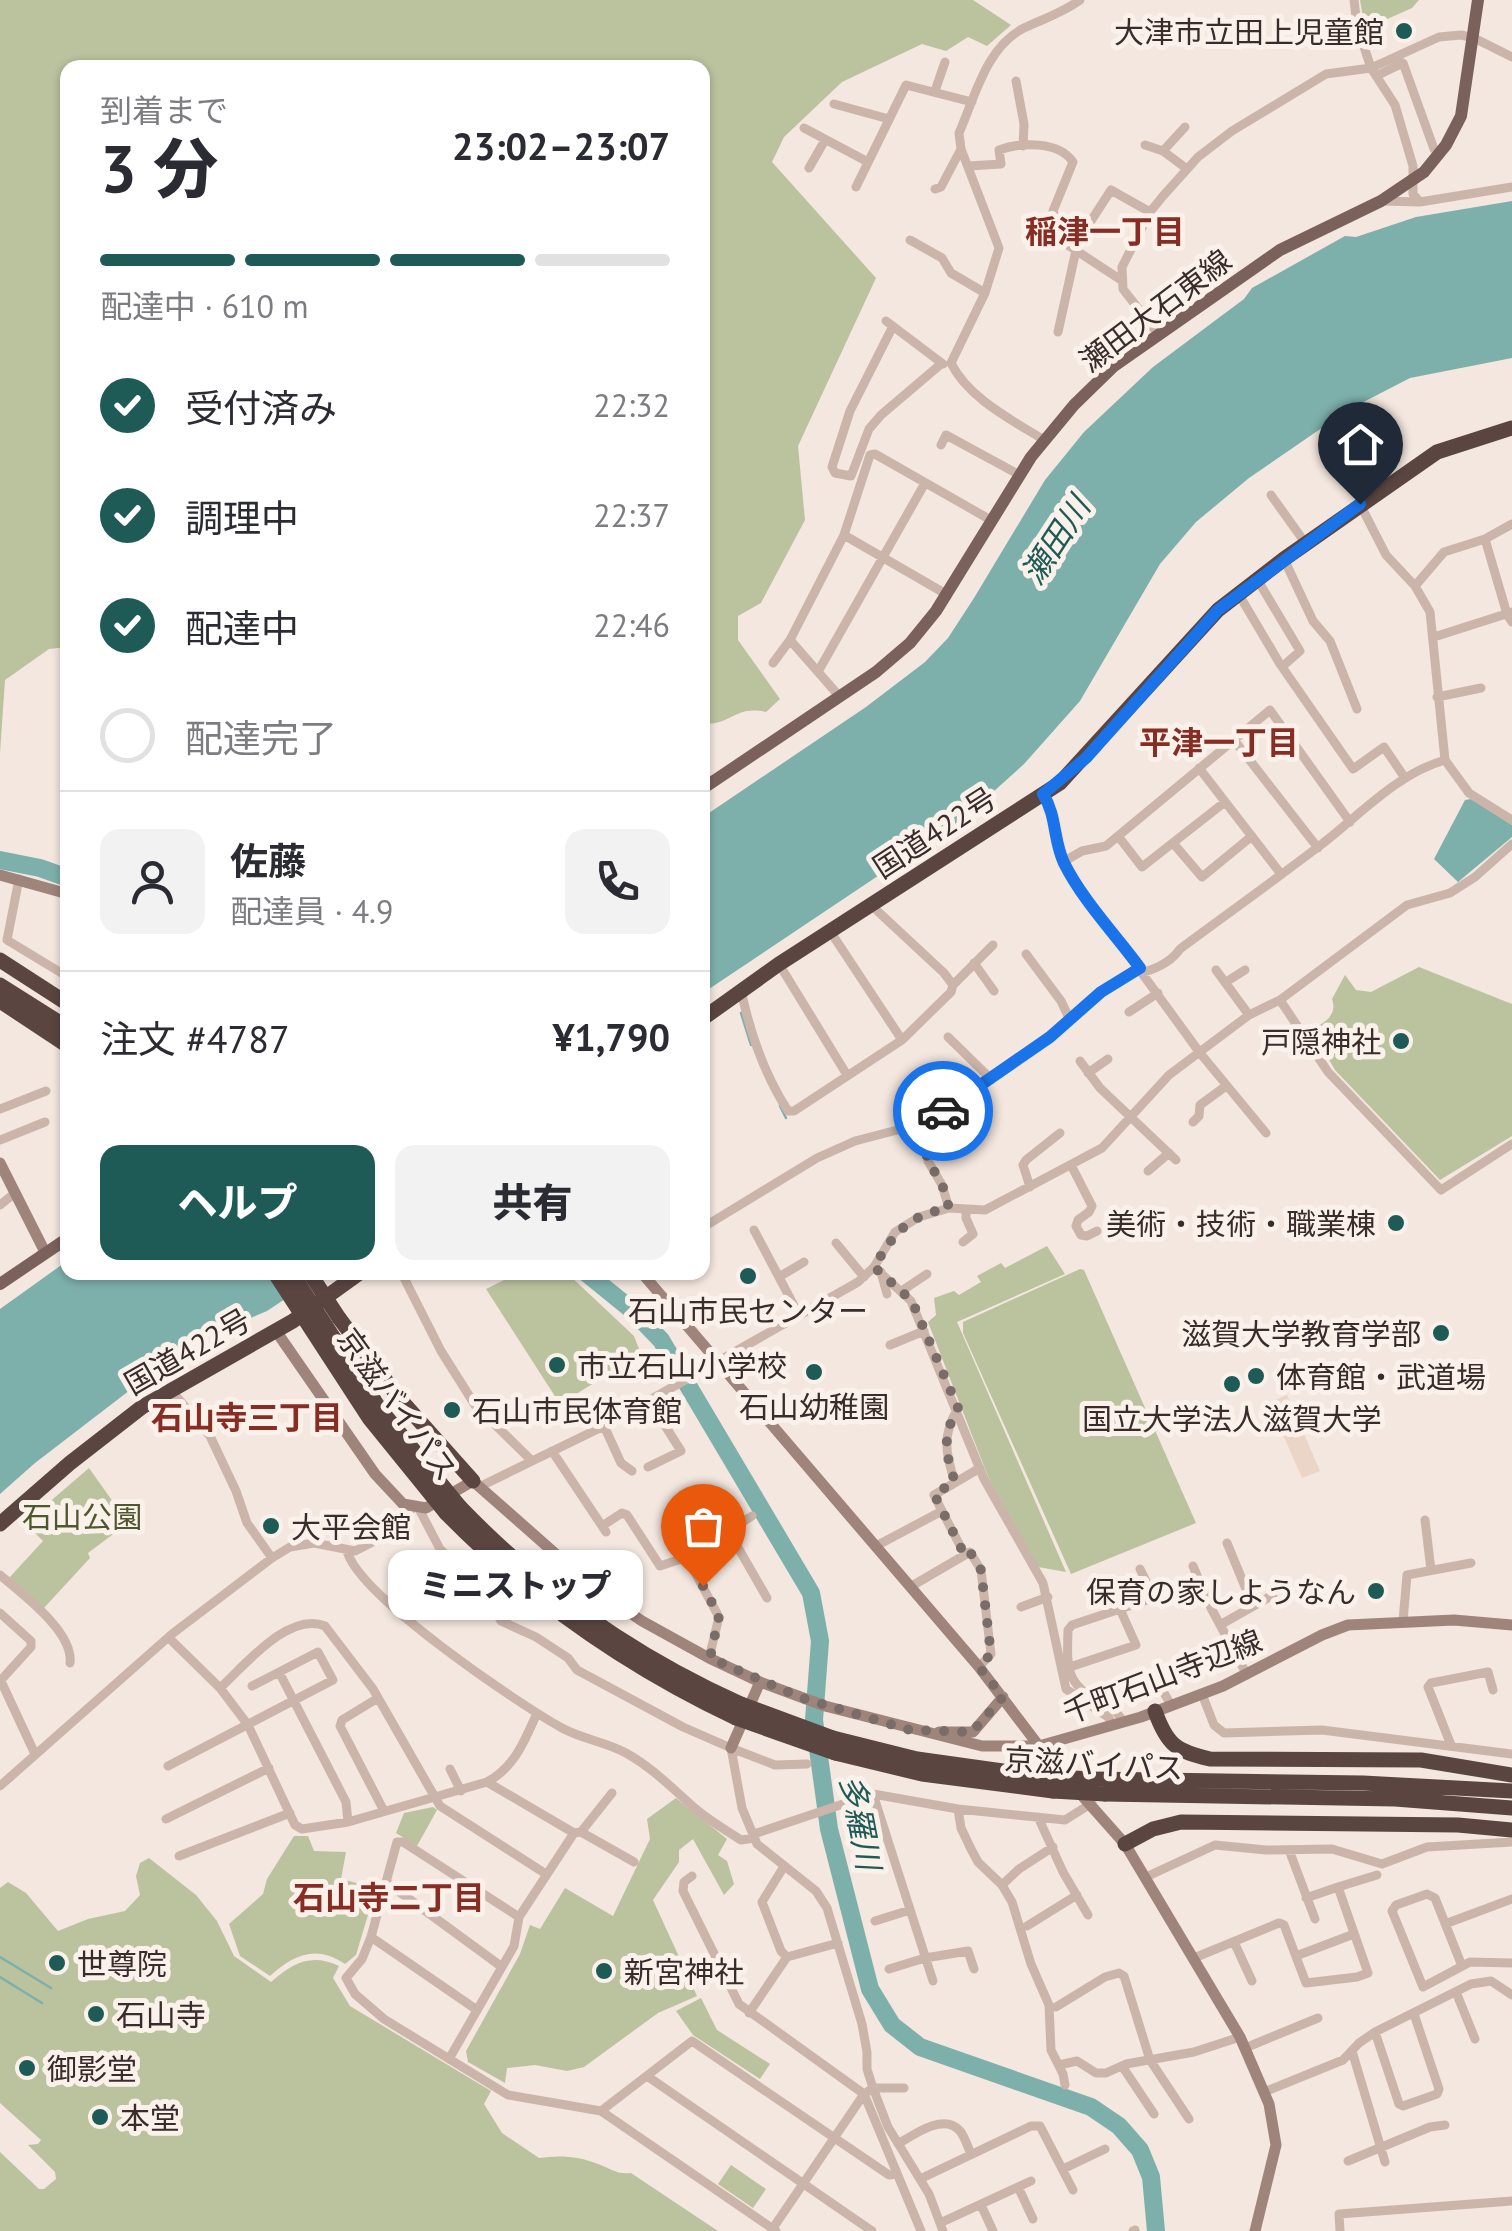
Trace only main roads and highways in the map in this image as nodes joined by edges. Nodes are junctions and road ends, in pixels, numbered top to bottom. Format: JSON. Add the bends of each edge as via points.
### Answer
{"nodes":[{"id":1,"x":1478,"y":0,"type":"edge"},
{"id":2,"x":1512,"y":428,"type":"edge"},
{"id":3,"x":710,"y":784,"type":"edge"},
{"id":4,"x":0,"y":875,"type":"edge"},
{"id":5,"x":60,"y":892,"type":"edge"},
{"id":6,"x":0,"y":960,"type":"edge"},
{"id":7,"x":0,"y":985,"type":"edge"},
{"id":8,"x":60,"y":999,"type":"edge"},
{"id":9,"x":0,"y":1002,"type":"edge"},
{"id":10,"x":710,"y":1013,"type":"edge"},
{"id":11,"x":60,"y":1031,"type":"edge"},
{"id":12,"x":60,"y":1032,"type":"edge"},
{"id":13,"x":0,"y":1163,"type":"edge"},
{"id":14,"x":60,"y":1243,"type":"edge"},
{"id":15,"x":44,"y":1252,"type":"junction"},
{"id":16,"x":279,"y":1280,"type":"edge"},
{"id":17,"x":296,"y":1280,"type":"edge"},
{"id":18,"x":316,"y":1280,"type":"edge"},
{"id":19,"x":350,"y":1280,"type":"edge"},
{"id":20,"x":648,"y":1280,"type":"edge"},
{"id":21,"x":0,"y":1284,"type":"edge"},
{"id":22,"x":276,"y":1331,"type":"junction"},
{"id":23,"x":476,"y":1484,"type":"junction"},
{"id":24,"x":453,"y":1510,"type":"junction"},
{"id":25,"x":0,"y":1524,"type":"edge"},
{"id":26,"x":1512,"y":1625,"type":"edge"},
{"id":27,"x":760,"y":1682,"type":"junction"},
{"id":28,"x":1003,"y":1697,"type":"junction"},
{"id":29,"x":1163,"y":1708,"type":"junction"},
{"id":30,"x":910,"y":1730,"type":"junction"},
{"id":31,"x":834,"y":1746,"type":"junction"},
{"id":32,"x":1039,"y":1746,"type":"junction"},
{"id":33,"x":732,"y":1748,"type":"road end"},
{"id":34,"x":1421,"y":1760,"type":"junction"},
{"id":35,"x":1512,"y":1766,"type":"edge"},
{"id":36,"x":1512,"y":1776,"type":"edge"},
{"id":37,"x":1512,"y":1791,"type":"edge"},
{"id":38,"x":1098,"y":1799,"type":"junction"},
{"id":39,"x":1512,"y":1808,"type":"edge"},
{"id":40,"x":1512,"y":1830,"type":"edge"},
{"id":41,"x":1125,"y":1844,"type":"junction"},
{"id":42,"x":1254,"y":2231,"type":"edge"}],
"edges":[{"from":1,"to":3,"type":"main road","name":"瀬田大石東線","via":[[1465,99],[1438,158],[1381,201],[1294,240],[1104,376],[1018,474],[910,643]]},
{"from":2,"to":10,"type":"highway","name":"国道422号","via":[[1437,452],[1284,559],[1202,626],[1080,765]]},
{"from":4,"to":5,"type":"main road"},
{"from":6,"to":8,"type":"highway"},
{"from":7,"to":11,"type":"highway"},
{"from":9,"to":12,"type":"highway"},
{"from":13,"to":15,"type":"main road"},
{"from":14,"to":15,"type":"main road"},
{"from":15,"to":21,"type":"main road"},
{"from":16,"to":24,"type":"highway","name":"京滋バイパス","bridge":true,"via":[[368,1418]]},
{"from":17,"to":24,"type":"highway","name":"京滋バイパス","bridge":true},
{"from":18,"to":23,"type":"highway","bridge":true,"via":[[383,1378]]},
{"from":19,"to":22,"type":"highway","name":"国道422号"},
{"from":20,"to":28,"type":"main road"},
{"from":22,"to":23,"type":"main road","via":[[395,1497],[416,1509]]},
{"from":22,"to":25,"type":"highway","name":"国道422号","via":[[118,1424]]},
{"from":23,"to":27,"type":"main road","name":"千町石山寺辺線","via":[[600,1593]]},
{"from":24,"to":31,"type":"highway","name":"京滋バイパス","bridge":true,"via":[[633,1648],[738,1711]]},
{"from":26,"to":29,"type":"main road","name":"千町石山寺辺線","via":[[1480,1620],[1335,1629],[1247,1675]]},
{"from":27,"to":30,"type":"main road","name":"千町石山寺辺線"},
{"from":27,"to":33,"type":"main road"},
{"from":28,"to":30,"type":"main road","via":[[972,1732]]},
{"from":28,"to":32,"type":"main road"},
{"from":29,"to":32,"type":"main road","name":"千町石山寺辺線"},
{"from":29,"to":34,"type":"highway","via":[[1170,1742],[1184,1753]]},
{"from":30,"to":32,"type":"main road","name":"千町石山寺辺線","via":[[982,1746]]},
{"from":31,"to":37,"type":"highway","name":"京滋バイパス","bridge":true,"via":[[1039,1776]]},
{"from":31,"to":38,"type":"highway","name":"京滋バイパス","bridge":true,"via":[[922,1774]]},
{"from":32,"to":38,"type":"main road","via":[[1059,1775]]},
{"from":34,"to":35,"type":"highway"},
{"from":34,"to":36,"type":"highway"},
{"from":38,"to":39,"type":"highway","name":"京滋バイパス","via":[[1396,1798]]},
{"from":38,"to":41,"type":"main road"},
{"from":40,"to":41,"type":"highway","via":[[1181,1822]]},
{"from":41,"to":42,"type":"main road","via":[[1242,2042],[1274,2118],[1276,2145]]}]}
